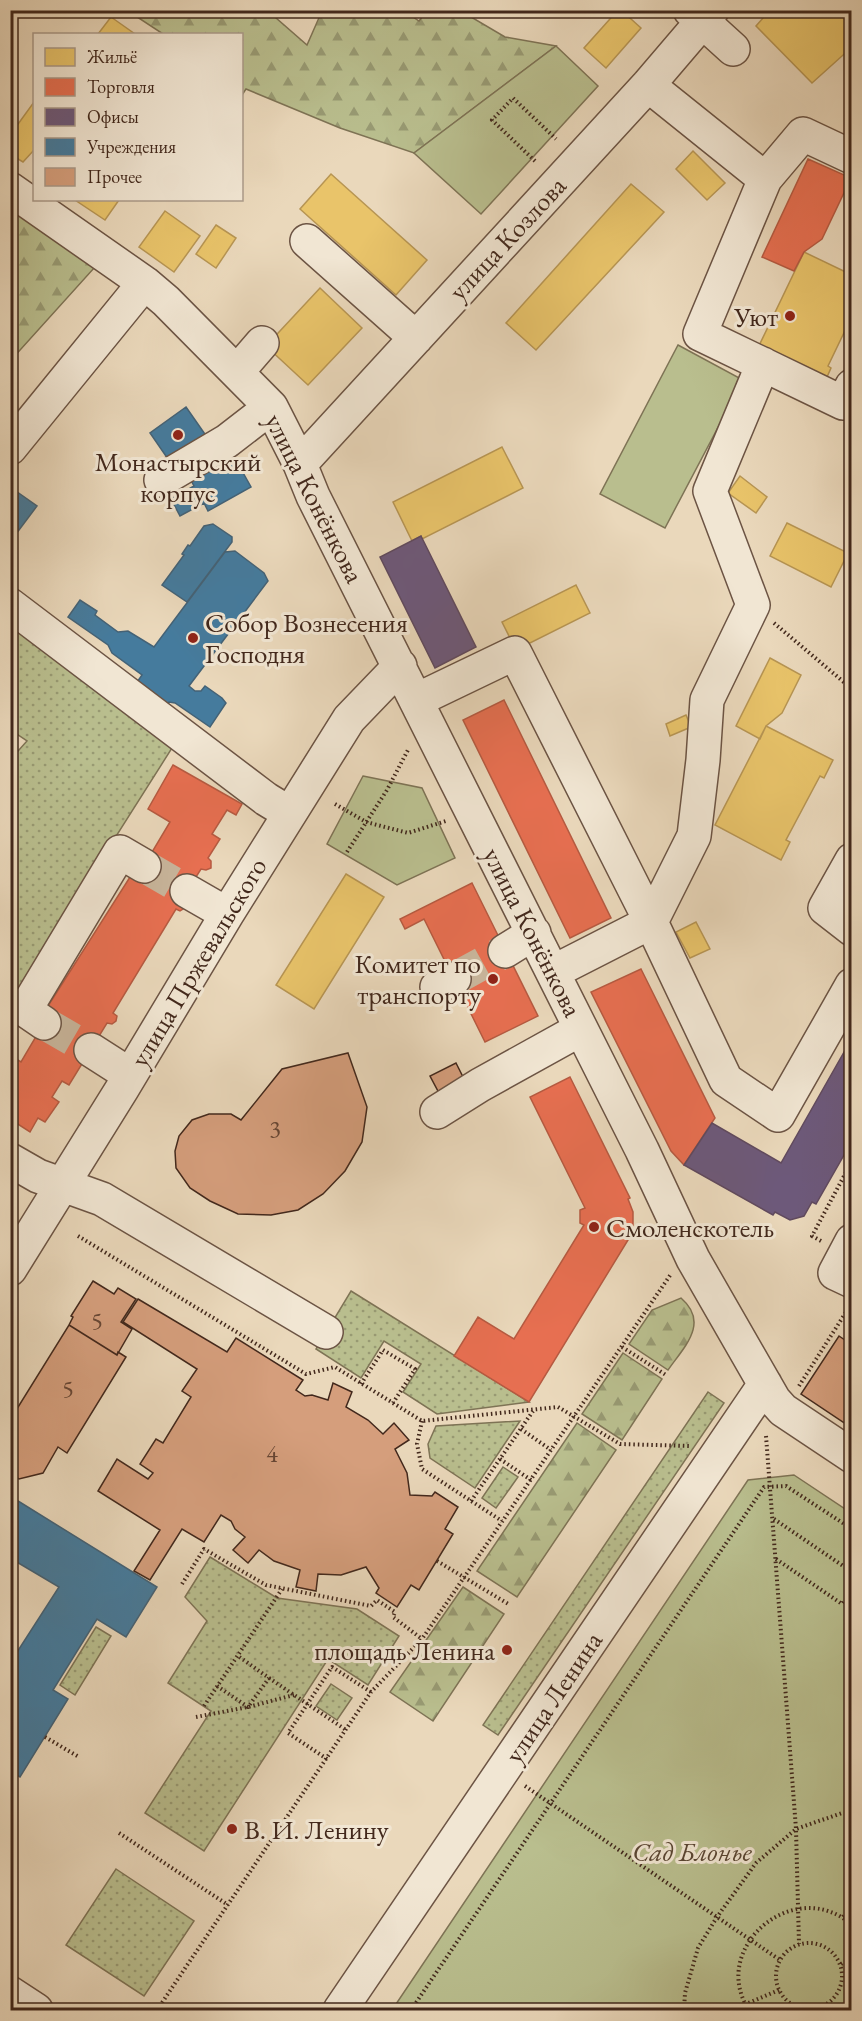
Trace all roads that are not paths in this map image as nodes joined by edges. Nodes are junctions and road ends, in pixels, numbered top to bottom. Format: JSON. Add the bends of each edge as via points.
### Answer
{"nodes":[{"id":1,"x":701,"y":14,"type":"edge"},
{"id":2,"x":733,"y":50,"type":"dead end"},
{"id":3,"x":648,"y":85,"type":"junction"},
{"id":4,"x":852,"y":157,"type":"edge"},
{"id":5,"x":765,"y":179,"type":"junction"},
{"id":6,"x":10,"y":189,"type":"edge"},
{"id":7,"x":308,"y":241,"type":"dead end"},
{"id":8,"x":146,"y":284,"type":"junction"},
{"id":9,"x":416,"y":338,"type":"junction"},
{"id":10,"x":262,"y":343,"type":"dead end"},
{"id":11,"x":763,"y":364,"type":"junction"},
{"id":12,"x":237,"y":372,"type":"junction"},
{"id":13,"x":852,"y":386,"type":"edge"},
{"id":14,"x":271,"y":407,"type":"junction"},
{"id":15,"x":10,"y":448,"type":"edge"},
{"id":16,"x":300,"y":464,"type":"junction"},
{"id":17,"x":161,"y":480,"type":"dead end"},
{"id":18,"x":10,"y":605,"type":"edge"},
{"id":19,"x":400,"y":666,"type":"junction"},
{"id":20,"x":417,"y":700,"type":"junction"},
{"id":21,"x":289,"y":813,"type":"junction"},
{"id":22,"x":852,"y":860,"type":"edge"},
{"id":23,"x":144,"y":866,"type":"tunnel mouth"},
{"id":24,"x":187,"y":891,"type":"tunnel mouth"},
{"id":25,"x":227,"y":914,"type":"junction"},
{"id":26,"x":651,"y":922,"type":"junction"},
{"id":27,"x":852,"y":929,"type":"edge"},
{"id":28,"x":534,"y":933,"type":"junction"},
{"id":29,"x":506,"y":951,"type":"tunnel mouth"},
{"id":30,"x":553,"y":972,"type":"junction"},
{"id":31,"x":852,"y":985,"type":"edge"},
{"id":32,"x":44,"y":1023,"type":"tunnel mouth"},
{"id":33,"x":581,"y":1029,"type":"junction"},
{"id":34,"x":91,"y":1050,"type":"tunnel mouth"},
{"id":35,"x":130,"y":1075,"type":"junction"},
{"id":36,"x":437,"y":1112,"type":"dead end"},
{"id":37,"x":10,"y":1160,"type":"edge"},
{"id":38,"x":63,"y":1185,"type":"junction"},
{"id":39,"x":21,"y":1231,"type":"edge"},
{"id":40,"x":852,"y":1240,"type":"edge"},
{"id":41,"x":10,"y":1269,"type":"edge"},
{"id":42,"x":843,"y":1277,"type":"edge"},
{"id":43,"x":326,"y":1332,"type":"dead end"},
{"id":44,"x":778,"y":1392,"type":"junction"},
{"id":45,"x":852,"y":1456,"type":"edge"},
{"id":46,"x":10,"y":1993,"type":"edge"},
{"id":47,"x":36,"y":2010,"type":"edge"},
{"id":48,"x":340,"y":2010,"type":"edge"}],
"edges":[{"from":1,"to":2,"type":"street"},
{"from":1,"to":3,"type":"street","name":"улица Козлова"},
{"from":3,"to":5,"type":"street"},
{"from":3,"to":9,"type":"street","name":"улица Козлова"},
{"from":4,"to":5,"type":"street","via":[[803,134]]},
{"from":5,"to":11,"type":"street","via":[[700,334]]},
{"from":6,"to":8,"type":"street","name":"улица Конёнкова"},
{"from":7,"to":9,"type":"street"},
{"from":8,"to":12,"type":"street","name":"улица Конёнкова"},
{"from":8,"to":15,"type":"street"},
{"from":9,"to":16,"type":"street","name":"улица Козлова"},
{"from":10,"to":12,"type":"street"},
{"from":11,"to":13,"type":"street","via":[[843,403]]},
{"from":11,"to":26,"type":"street","via":[[710,490],[753,605],[706,700],[694,836]]},
{"from":12,"to":14,"type":"street","name":"улица Конёнкова"},
{"from":14,"to":16,"type":"street","name":"улица Конёнкова"},
{"from":14,"to":17,"type":"street","via":[[227,441]]},
{"from":16,"to":19,"type":"street","name":"улица Конёнкова"},
{"from":18,"to":21,"type":"street"},
{"from":19,"to":20,"type":"street","name":"улица Конёнкова"},
{"from":19,"to":21,"type":"street","name":"улица Пржевальского","via":[[349,719]]},
{"from":20,"to":26,"type":"street","via":[[515,653]]},
{"from":20,"to":28,"type":"street","name":"улица Конёнкова"},
{"from":21,"to":25,"type":"street","name":"улица Пржевальского"},
{"from":22,"to":27,"type":"street","via":[[825,908]]},
{"from":23,"to":32,"type":"street","via":[[120,852],[25,1010]]},
{"from":24,"to":25,"type":"street"},
{"from":25,"to":35,"type":"street","name":"улица Пржевальского"},
{"from":26,"to":30,"type":"street"},
{"from":26,"to":31,"type":"street","via":[[726,1080],[778,1115]]},
{"from":28,"to":29,"type":"street"},
{"from":28,"to":30,"type":"street","name":"улица Конёнкова"},
{"from":30,"to":33,"type":"street","name":"улица Конёнкова"},
{"from":33,"to":36,"type":"street"},
{"from":33,"to":44,"type":"street","name":"улица Конёнкова","via":[[693,1259]]},
{"from":34,"to":35,"type":"street"},
{"from":35,"to":38,"type":"street","name":"улица Пржевальского"},
{"from":37,"to":38,"type":"street"},
{"from":38,"to":39,"type":"street","name":"улица Пржевальского"},
{"from":38,"to":43,"type":"street","via":[[102,1199]]},
{"from":39,"to":41,"type":"street","name":"улица Пржевальского"},
{"from":40,"to":42,"type":"street"},
{"from":44,"to":45,"type":"street","name":"улица Конёнкова","via":[[783,1410]]},
{"from":44,"to":48,"type":"street","name":"улица Ленина"},
{"from":46,"to":47,"type":"street"}]}
